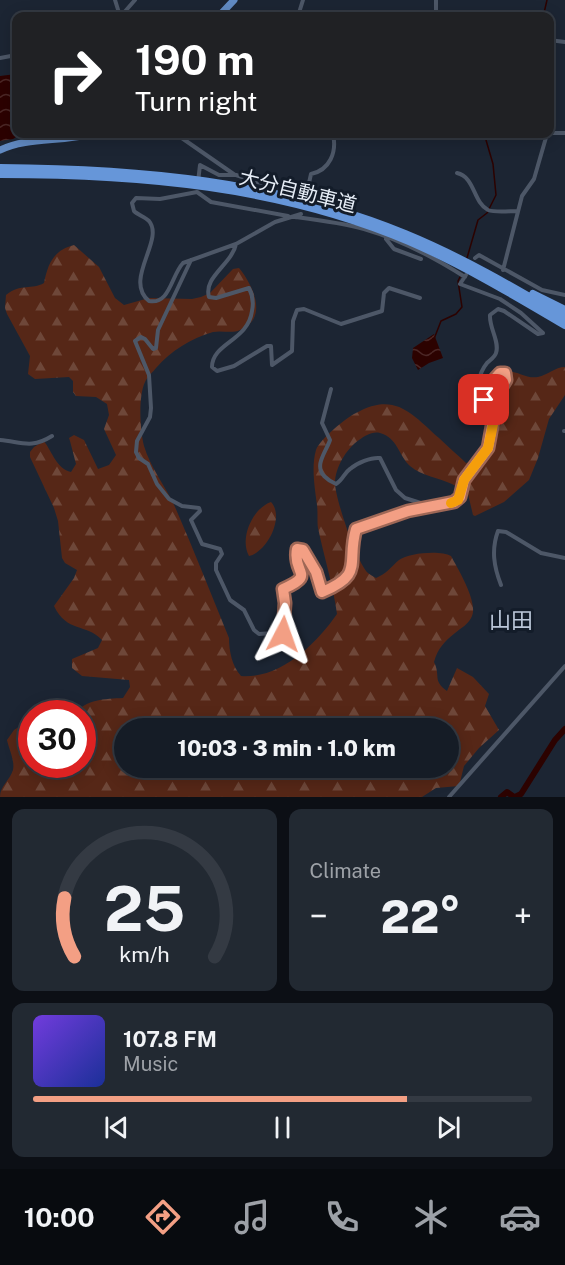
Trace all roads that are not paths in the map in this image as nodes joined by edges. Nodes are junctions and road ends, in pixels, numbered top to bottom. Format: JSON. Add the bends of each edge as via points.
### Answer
{"nodes":[{"id":1,"x":135,"y":0,"type":"edge"},
{"id":2,"x":234,"y":0,"type":"edge"},
{"id":3,"x":124,"y":12,"type":"edge"},
{"id":4,"x":223,"y":12,"type":"edge"},
{"id":5,"x":73,"y":138,"type":"edge"},
{"id":6,"x":182,"y":138,"type":"edge"},
{"id":7,"x":333,"y":138,"type":"edge"},
{"id":8,"x":546,"y":138,"type":"edge"},
{"id":9,"x":0,"y":150,"type":"edge"},
{"id":10,"x":0,"y":168,"type":"edge"},
{"id":11,"x":457,"y":173,"type":"dead end"},
{"id":12,"x":0,"y":174,"type":"edge"},
{"id":13,"x":236,"y":175,"type":"junction"},
{"id":14,"x":307,"y":190,"type":"junction"},
{"id":15,"x":198,"y":192,"type":"junction"},
{"id":16,"x":345,"y":204,"type":"dead end"},
{"id":17,"x":518,"y":211,"type":"junction"},
{"id":18,"x":301,"y":214,"type":"dead end"},
{"id":19,"x":290,"y":216,"type":"junction"},
{"id":20,"x":386,"y":238,"type":"junction"},
{"id":21,"x":236,"y":244,"type":"junction"},
{"id":22,"x":459,"y":258,"type":"junction"},
{"id":23,"x":475,"y":258,"type":"dead end"},
{"id":24,"x":421,"y":259,"type":"dead end"},
{"id":25,"x":191,"y":260,"type":"junction"},
{"id":26,"x":503,"y":270,"type":"junction"},
{"id":27,"x":565,"y":295,"type":"edge"},
{"id":28,"x":420,"y":298,"type":"dead end"},
{"id":29,"x":565,"y":310,"type":"edge"},
{"id":30,"x":565,"y":318,"type":"edge"},
{"id":31,"x":565,"y":326,"type":"edge"},
{"id":32,"x":331,"y":389,"type":"dead end"},
{"id":33,"x":52,"y":436,"type":"dead end"},
{"id":34,"x":0,"y":440,"type":"edge"},
{"id":35,"x":431,"y":507,"type":"junction"},
{"id":36,"x":565,"y":558,"type":"edge"},
{"id":37,"x":501,"y":585,"type":"dead end"},
{"id":38,"x":565,"y":666,"type":"edge"},
{"id":39,"x":449,"y":797,"type":"edge"}],
"edges":[{"from":1,"to":3,"type":"street"},
{"from":2,"to":4,"type":"highway"},
{"from":5,"to":9,"type":"highway","via":[[10,145]]},
{"from":6,"to":13,"type":"street"},
{"from":7,"to":14,"type":"street","via":[[329,163],[311,174]]},
{"from":8,"to":17,"type":"street","via":[[534,179],[522,196]]},
{"from":10,"to":22,"type":"highway","name":"大分自動車道","via":[[145,174],[239,186],[355,215]]},
{"from":11,"to":17,"type":"street","via":[[468,180],[481,204],[490,211]]},
{"from":12,"to":31,"type":"highway","name":"大分自動車道","via":[[177,183],[296,204],[410,242],[509,292]]},
{"from":13,"to":14,"type":"street"},
{"from":13,"to":15,"type":"street","via":[[219,175],[200,165]]},
{"from":14,"to":16,"type":"street","via":[[338,198]]},
{"from":15,"to":19,"type":"street","via":[[210,202]]},
{"from":15,"to":25,"type":"street","via":[[160,199],[136,198],[132,203],[134,211],[148,220],[152,228],[141,275],[146,298],[155,302],[164,298],[177,269]]},
{"from":17,"to":26,"type":"street"},
{"from":18,"to":19,"type":"street"},
{"from":19,"to":20,"type":"street","via":[[340,221]]},
{"from":19,"to":21,"type":"street"},
{"from":20,"to":24,"type":"street","via":[[394,249]]},
{"from":20,"to":35,"type":"street","via":[[434,257],[463,275],[460,284],[500,299],[543,333],[504,311],[498,309],[490,315],[498,345],[480,373],[481,400],[497,376],[503,373],[507,377],[498,393],[488,448],[464,480],[458,500]]},
{"from":21,"to":25,"type":"street"},
{"from":21,"to":28,"type":"street","via":[[230,260],[212,279],[209,297],[249,288],[253,295],[251,317],[245,329],[216,353],[212,363],[217,372],[267,346],[273,351],[272,365],[276,364],[292,351],[297,310],[304,309],[341,324],[382,311],[384,293],[389,288]]},
{"from":22,"to":29,"type":"highway"},
{"from":22,"to":30,"type":"highway","name":"大分自動車道"},
{"from":23,"to":26,"type":"street","via":[[479,255]]},
{"from":25,"to":35,"type":"street","via":[[158,330],[156,348],[141,337],[135,341],[149,375],[151,408],[136,452],[169,499],[199,508],[191,520],[192,526],[202,544],[220,549],[216,570],[230,600],[244,610],[254,630],[281,638],[283,589],[300,579],[297,549],[303,550],[316,572],[322,592],[349,576],[356,529]]},
{"from":26,"to":27,"type":"street","via":[[542,290]]},
{"from":32,"to":35,"type":"street","via":[[322,423],[330,440],[321,472],[336,484],[351,468],[380,458],[396,490],[405,498]]},
{"from":33,"to":34,"type":"street","via":[[28,445]]},
{"from":36,"to":37,"type":"street","via":[[541,553],[498,531],[494,564]]},
{"from":38,"to":39,"type":"street"}]}
